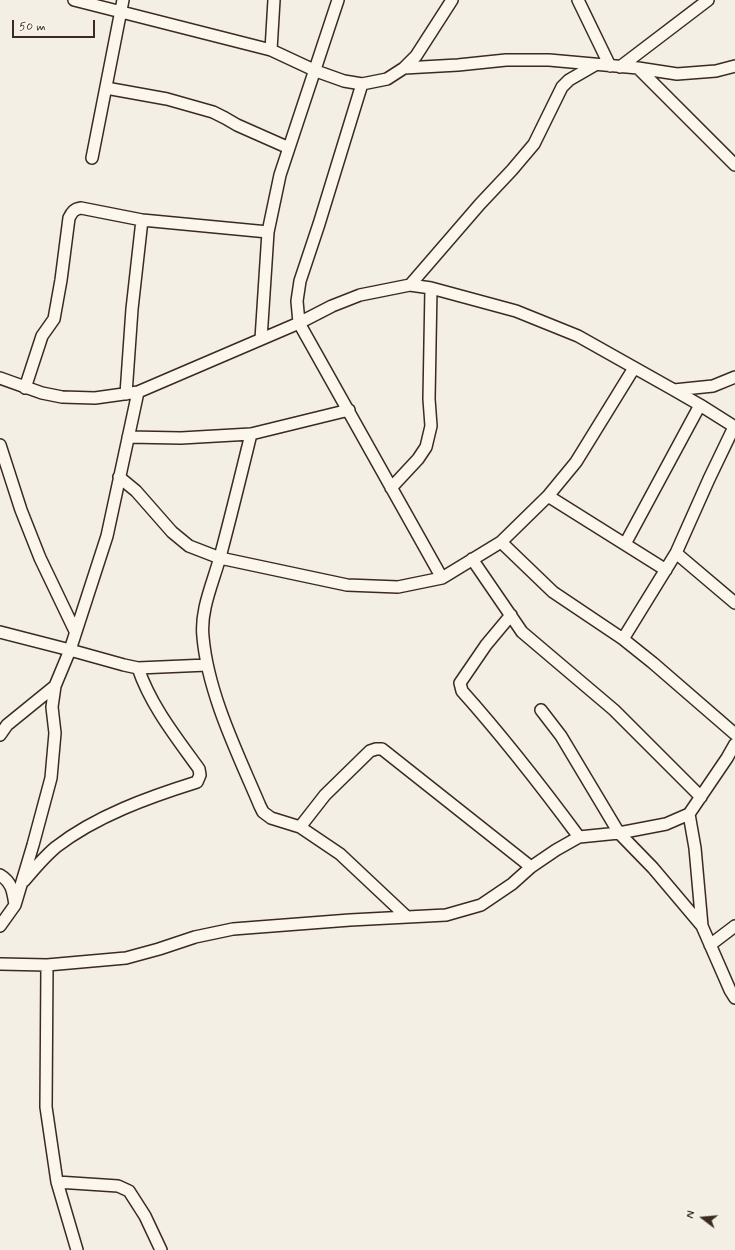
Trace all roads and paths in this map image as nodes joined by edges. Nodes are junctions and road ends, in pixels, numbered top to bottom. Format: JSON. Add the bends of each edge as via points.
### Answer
{"nodes":[{"id":1,"x":76,"y":0,"type":"edge"},
{"id":2,"x":123,"y":0,"type":"edge"},
{"id":3,"x":274,"y":0,"type":"edge"},
{"id":4,"x":338,"y":0,"type":"edge"},
{"id":5,"x":452,"y":0,"type":"edge"},
{"id":6,"x":578,"y":0,"type":"edge"},
{"id":7,"x":708,"y":0,"type":"edge"},
{"id":8,"x":121,"y":12,"type":"junction"},
{"id":9,"x":271,"y":50,"type":"junction"},
{"id":10,"x":595,"y":65,"type":"junction"},
{"id":11,"x":615,"y":66,"type":"junction"},
{"id":12,"x":735,"y":66,"type":"edge"},
{"id":13,"x":404,"y":68,"type":"junction"},
{"id":14,"x":638,"y":68,"type":"junction"},
{"id":15,"x":316,"y":71,"type":"junction"},
{"id":16,"x":362,"y":84,"type":"junction"},
{"id":17,"x":106,"y":88,"type":"junction"},
{"id":18,"x":289,"y":148,"type":"junction"},
{"id":19,"x":92,"y":158,"type":"dead end"},
{"id":20,"x":735,"y":165,"type":"edge"},
{"id":21,"x":142,"y":220,"type":"junction"},
{"id":22,"x":268,"y":232,"type":"junction"},
{"id":23,"x":410,"y":285,"type":"junction"},
{"id":24,"x":431,"y":288,"type":"junction"},
{"id":25,"x":299,"y":322,"type":"junction"},
{"id":26,"x":260,"y":339,"type":"junction"},
{"id":27,"x":634,"y":368,"type":"junction"},
{"id":28,"x":735,"y":377,"type":"edge"},
{"id":29,"x":0,"y":378,"type":"edge"},
{"id":30,"x":25,"y":388,"type":"junction"},
{"id":31,"x":674,"y":390,"type":"junction"},
{"id":32,"x":138,"y":392,"type":"junction"},
{"id":33,"x":126,"y":394,"type":"junction"},
{"id":34,"x":700,"y":405,"type":"junction"},
{"id":35,"x":349,"y":410,"type":"junction"},
{"id":36,"x":735,"y":427,"type":"edge"},
{"id":37,"x":251,"y":434,"type":"junction"},
{"id":38,"x":128,"y":436,"type":"junction"},
{"id":39,"x":0,"y":445,"type":"edge"},
{"id":40,"x":119,"y":477,"type":"junction"},
{"id":41,"x":391,"y":488,"type":"junction"},
{"id":42,"x":548,"y":496,"type":"junction"},
{"id":43,"x":501,"y":542,"type":"junction"},
{"id":44,"x":625,"y":544,"type":"junction"},
{"id":45,"x":676,"y":553,"type":"junction"},
{"id":46,"x":220,"y":558,"type":"junction"},
{"id":47,"x":472,"y":559,"type":"junction"},
{"id":48,"x":666,"y":570,"type":"junction"},
{"id":49,"x":442,"y":578,"type":"junction"},
{"id":50,"x":735,"y":603,"type":"edge"},
{"id":51,"x":511,"y":615,"type":"junction"},
{"id":52,"x":75,"y":631,"type":"junction"},
{"id":53,"x":0,"y":632,"type":"edge"},
{"id":54,"x":623,"y":639,"type":"junction"},
{"id":55,"x":70,"y":650,"type":"junction"},
{"id":56,"x":207,"y":665,"type":"junction"},
{"id":57,"x":138,"y":668,"type":"junction"},
{"id":58,"x":55,"y":686,"type":"junction"},
{"id":59,"x":541,"y":710,"type":"dead end"},
{"id":60,"x":735,"y":734,"type":"edge"},
{"id":61,"x":0,"y":735,"type":"edge"},
{"id":62,"x":735,"y":744,"type":"edge"},
{"id":63,"x":731,"y":759,"type":"edge"},
{"id":64,"x":701,"y":797,"type":"junction"},
{"id":65,"x":689,"y":814,"type":"junction"},
{"id":66,"x":300,"y":827,"type":"junction"},
{"id":67,"x":619,"y":834,"type":"junction"},
{"id":68,"x":579,"y":837,"type":"junction"},
{"id":69,"x":531,"y":867,"type":"junction"},
{"id":70,"x":0,"y":875,"type":"edge"},
{"id":71,"x":21,"y":884,"type":"junction"},
{"id":72,"x":15,"y":905,"type":"junction"},
{"id":73,"x":407,"y":917,"type":"junction"},
{"id":74,"x":0,"y":926,"type":"edge"},
{"id":75,"x":702,"y":926,"type":"junction"},
{"id":76,"x":735,"y":926,"type":"edge"},
{"id":77,"x":710,"y":945,"type":"junction"},
{"id":78,"x":0,"y":964,"type":"edge"},
{"id":79,"x":47,"y":965,"type":"junction"},
{"id":80,"x":733,"y":992,"type":"edge"},
{"id":81,"x":57,"y":1182,"type":"junction"},
{"id":82,"x":77,"y":1250,"type":"edge"},
{"id":83,"x":161,"y":1250,"type":"edge"}],
"edges":[{"from":1,"to":8,"type":"street"},
{"from":2,"to":8,"type":"street"},
{"from":3,"to":9,"type":"street"},
{"from":4,"to":15,"type":"street"},
{"from":5,"to":13,"type":"street","via":[[416,56]]},
{"from":6,"to":11,"type":"street"},
{"from":7,"to":11,"type":"street"},
{"from":8,"to":9,"type":"street"},
{"from":8,"to":17,"type":"street"},
{"from":9,"to":15,"type":"street"},
{"from":10,"to":11,"type":"street"},
{"from":10,"to":13,"type":"street","via":[[549,60],[506,60]]},
{"from":10,"to":23,"type":"street","via":[[562,87],[534,144]]},
{"from":11,"to":14,"type":"street"},
{"from":12,"to":14,"type":"street","via":[[716,71],[677,74]]},
{"from":13,"to":16,"type":"street","via":[[387,79]]},
{"from":14,"to":20,"type":"street"},
{"from":15,"to":16,"type":"street","via":[[344,81]]},
{"from":15,"to":18,"type":"street"},
{"from":16,"to":25,"type":"street","via":[[300,281],[297,301]]},
{"from":17,"to":18,"type":"street","via":[[167,99],[213,112]]},
{"from":17,"to":19,"type":"street"},
{"from":18,"to":22,"type":"street","via":[[280,175]]},
{"from":21,"to":22,"type":"street"},
{"from":21,"to":30,"type":"street","via":[[81,208],[72,212],[54,319],[42,336]]},
{"from":21,"to":33,"type":"street"},
{"from":22,"to":26,"type":"street"},
{"from":23,"to":24,"type":"street"},
{"from":23,"to":25,"type":"street","via":[[360,295]]},
{"from":24,"to":27,"type":"street","via":[[530,316],[578,336]]},
{"from":24,"to":41,"type":"street","via":[[431,426],[426,447]]},
{"from":25,"to":26,"type":"street"},
{"from":25,"to":35,"type":"street"},
{"from":26,"to":32,"type":"street"},
{"from":27,"to":31,"type":"street"},
{"from":27,"to":42,"type":"street","via":[[576,462]]},
{"from":28,"to":31,"type":"street","via":[[714,386]]},
{"from":29,"to":30,"type":"street"},
{"from":30,"to":33,"type":"street","via":[[62,397],[95,398]]},
{"from":31,"to":34,"type":"street"},
{"from":32,"to":33,"type":"street"},
{"from":32,"to":38,"type":"street"},
{"from":34,"to":36,"type":"street"},
{"from":34,"to":44,"type":"street"},
{"from":35,"to":37,"type":"street"},
{"from":35,"to":41,"type":"street"},
{"from":36,"to":45,"type":"street"},
{"from":37,"to":38,"type":"street","via":[[181,438]]},
{"from":37,"to":46,"type":"street"},
{"from":38,"to":40,"type":"street"},
{"from":39,"to":52,"type":"street","via":[[40,558]]},
{"from":40,"to":46,"type":"street","via":[[189,546]]},
{"from":40,"to":52,"type":"street","via":[[107,536]]},
{"from":41,"to":49,"type":"street"},
{"from":42,"to":43,"type":"street"},
{"from":42,"to":44,"type":"street"},
{"from":43,"to":47,"type":"street"},
{"from":43,"to":54,"type":"street","via":[[553,592]]},
{"from":44,"to":48,"type":"street"},
{"from":45,"to":48,"type":"street"},
{"from":45,"to":50,"type":"street"},
{"from":46,"to":49,"type":"street","via":[[347,585],[398,587]]},
{"from":46,"to":56,"type":"street","via":[[204,611],[203,636]]},
{"from":47,"to":49,"type":"street"},
{"from":47,"to":51,"type":"street"},
{"from":48,"to":54,"type":"street"},
{"from":51,"to":64,"type":"street","via":[[522,632],[614,710]]},
{"from":51,"to":68,"type":"street","via":[[486,645],[460,683],[460,687],[533,774]]},
{"from":52,"to":55,"type":"street"},
{"from":53,"to":55,"type":"street"},
{"from":54,"to":60,"type":"street"},
{"from":55,"to":57,"type":"street"},
{"from":55,"to":58,"type":"street"},
{"from":56,"to":57,"type":"street"},
{"from":56,"to":66,"type":"street","via":[[222,715],[263,812],[271,818]]},
{"from":57,"to":71,"type":"street","via":[[142,682],[160,715],[199,769],[200,776],[197,782],[159,794],[79,831],[56,847]]},
{"from":58,"to":61,"type":"street","via":[[7,725]]},
{"from":58,"to":71,"type":"street","via":[[52,707],[55,733],[51,778]]},
{"from":59,"to":67,"type":"street","via":[[561,736]]},
{"from":62,"to":63,"type":"street"},
{"from":63,"to":64,"type":"street"},
{"from":64,"to":65,"type":"street"},
{"from":65,"to":67,"type":"street","via":[[666,824]]},
{"from":65,"to":75,"type":"street"},
{"from":66,"to":69,"type":"street","via":[[325,795],[370,751],[382,749]]},
{"from":66,"to":73,"type":"street","via":[[340,854]]},
{"from":67,"to":68,"type":"street"},
{"from":67,"to":75,"type":"street","via":[[654,868]]},
{"from":68,"to":69,"type":"street"},
{"from":69,"to":73,"type":"street","via":[[512,884],[481,905],[446,915]]},
{"from":70,"to":72,"type":"street","via":[[12,887]]},
{"from":71,"to":72,"type":"street"},
{"from":72,"to":74,"type":"street"},
{"from":73,"to":79,"type":"street","via":[[233,929],[195,937],[126,958]]},
{"from":75,"to":77,"type":"street"},
{"from":76,"to":77,"type":"street"},
{"from":77,"to":80,"type":"street"},
{"from":78,"to":79,"type":"street"},
{"from":79,"to":81,"type":"street","via":[[46,1107]]},
{"from":81,"to":82,"type":"street"},
{"from":81,"to":83,"type":"street","via":[[118,1186],[129,1191],[145,1216]]}]}
